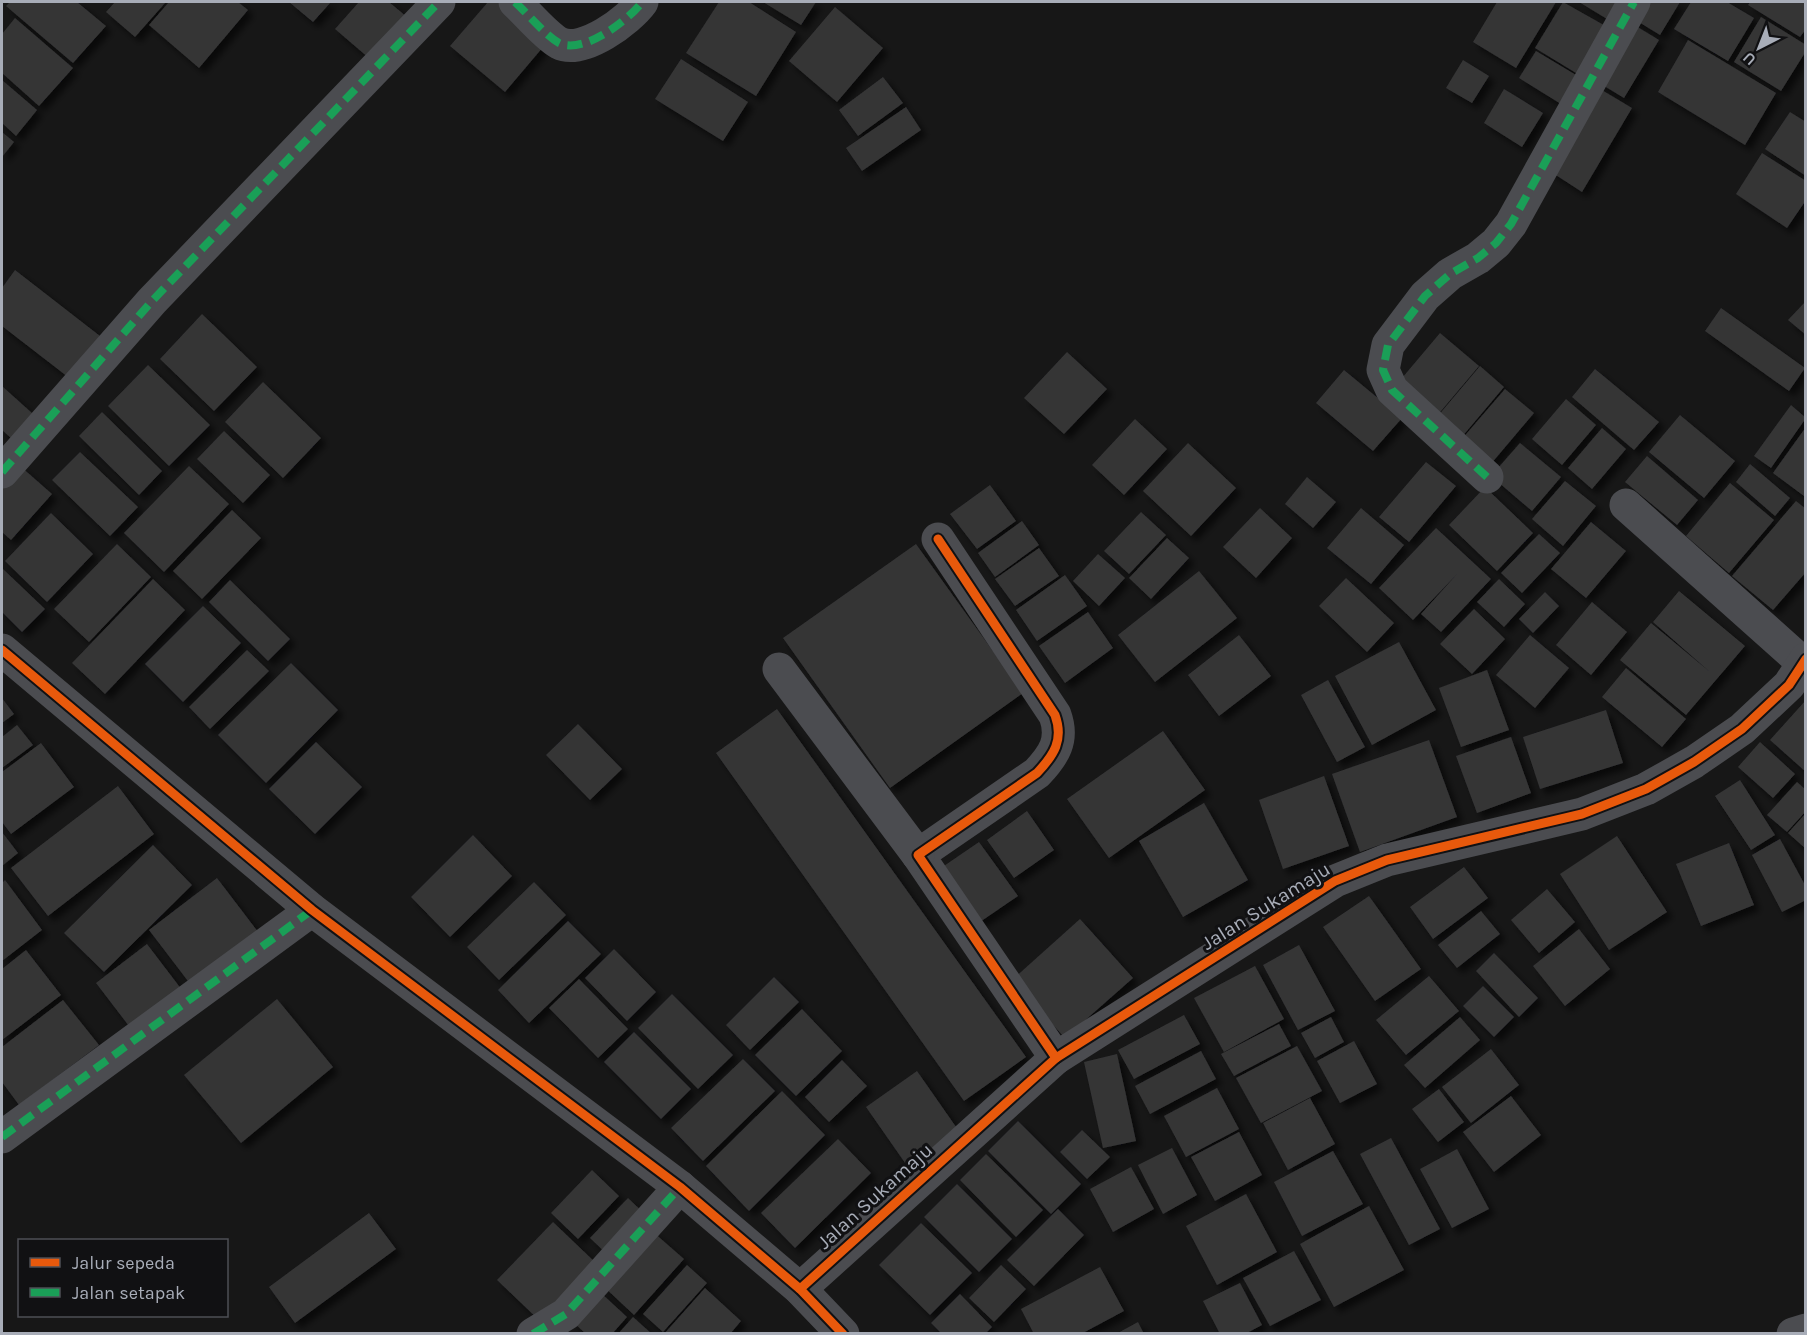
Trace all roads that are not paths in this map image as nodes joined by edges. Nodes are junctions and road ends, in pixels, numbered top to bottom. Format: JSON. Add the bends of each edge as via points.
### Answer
{"nodes":[{"id":1,"x":439,"y":2,"type":"edge"},
{"id":2,"x":515,"y":2,"type":"edge"},
{"id":3,"x":642,"y":2,"type":"edge"},
{"id":4,"x":1634,"y":2,"type":"edge"},
{"id":5,"x":2,"y":472,"type":"edge"},
{"id":6,"x":1487,"y":477,"type":"dead end"},
{"id":7,"x":1626,"y":505,"type":"dead end"},
{"id":8,"x":938,"y":539,"type":"dead end"},
{"id":9,"x":2,"y":650,"type":"edge"},
{"id":10,"x":1804,"y":661,"type":"edge"},
{"id":11,"x":779,"y":669,"type":"dead end"},
{"id":12,"x":918,"y":855,"type":"junction"},
{"id":13,"x":312,"y":910,"type":"junction"},
{"id":14,"x":1056,"y":1058,"type":"junction"},
{"id":15,"x":2,"y":1137,"type":"edge"},
{"id":16,"x":680,"y":1187,"type":"junction"},
{"id":17,"x":800,"y":1289,"type":"junction"},
{"id":18,"x":1806,"y":1330,"type":"edge"},
{"id":19,"x":533,"y":1334,"type":"edge"},
{"id":20,"x":843,"y":1334,"type":"edge"},
{"id":21,"x":1793,"y":1334,"type":"edge"}],
"edges":[{"from":1,"to":5,"type":"street","via":[[152,302]]},
{"from":2,"to":3,"type":"street","via":[[559,42],[572,46],[600,36]]},
{"from":4,"to":6,"type":"street","via":[[1511,224],[1496,243],[1425,296],[1388,345],[1383,370],[1392,390]]},
{"from":7,"to":10,"type":"street"},
{"from":8,"to":12,"type":"street","via":[[1055,715],[1060,729],[1052,756],[1036,773]]},
{"from":9,"to":13,"type":"street"},
{"from":10,"to":14,"type":"street","name":"Jalan Sukamaju","via":[[1788,685],[1742,729],[1646,789],[1582,814],[1387,860],[1335,881]]},
{"from":11,"to":12,"type":"street"},
{"from":12,"to":14,"type":"street"},
{"from":13,"to":15,"type":"street"},
{"from":13,"to":16,"type":"street"},
{"from":14,"to":17,"type":"street","name":"Jalan Sukamaju"},
{"from":16,"to":17,"type":"street"},
{"from":16,"to":19,"type":"street","via":[[566,1314]]},
{"from":17,"to":20,"type":"street"},
{"from":18,"to":21,"type":"street"}]}
